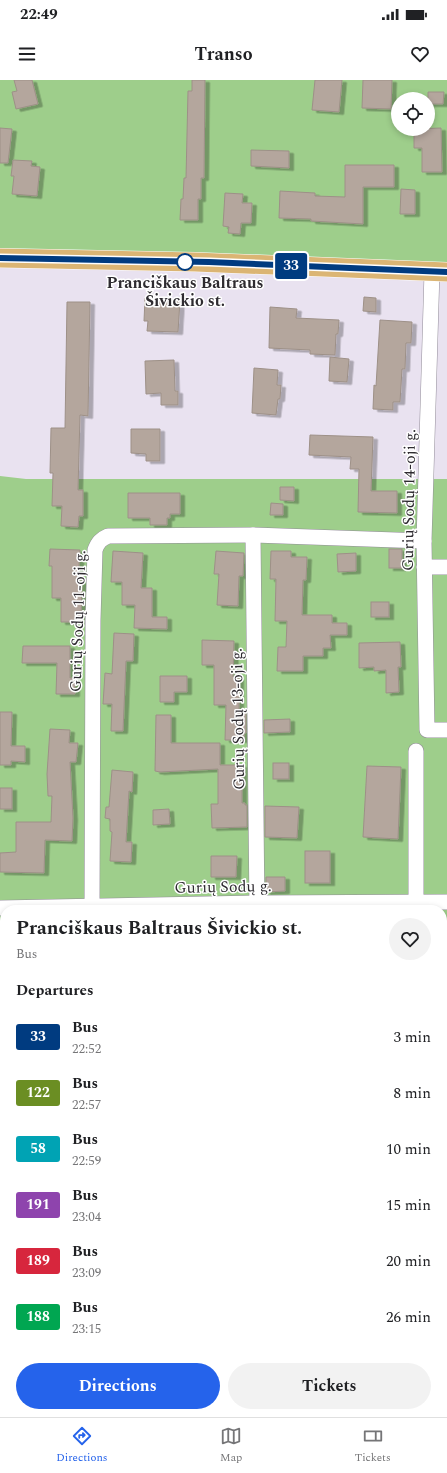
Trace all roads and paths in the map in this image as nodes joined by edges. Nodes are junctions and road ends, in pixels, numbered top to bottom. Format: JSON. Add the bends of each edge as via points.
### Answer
{"nodes":[{"id":1,"x":0,"y":258,"type":"edge"},
{"id":2,"x":439,"y":272,"type":"edge"},
{"id":3,"x":253,"y":535,"type":"junction"},
{"id":4,"x":424,"y":541,"type":"junction"},
{"id":5,"x":424,"y":567,"type":"junction"},
{"id":6,"x":447,"y":567,"type":"edge"},
{"id":7,"x":447,"y":730,"type":"edge"},
{"id":8,"x":416,"y":751,"type":"dead end"},
{"id":9,"x":447,"y":902,"type":"edge"},
{"id":10,"x":92,"y":905,"type":"edge"},
{"id":11,"x":257,"y":905,"type":"edge"},
{"id":12,"x":416,"y":905,"type":"edge"},
{"id":13,"x":424,"y":905,"type":"edge"}],
"edges":[{"from":1,"to":2,"type":"main road","via":[[209,262]]},
{"from":2,"to":4,"type":"street","name":"Gurių Sodų 14-oji g."},
{"from":3,"to":4,"type":"street","name":"Gurių Sodų 11-oji g."},
{"from":3,"to":10,"type":"street","name":"Gurių Sodų 11-oji g.","via":[[108,536],[97,544],[93,620]]},
{"from":3,"to":11,"type":"street","name":"Gurių Sodų 13-oji g."},
{"from":4,"to":5,"type":"street","name":"Gurių Sodų 14-oji g."},
{"from":5,"to":6,"type":"street"},
{"from":5,"to":7,"type":"street","name":"Gurių Sodų 14-oji g.","via":[[427,730]]},
{"from":8,"to":12,"type":"street"},
{"from":9,"to":13,"type":"street","name":"Gurių Sodų g."}]}
